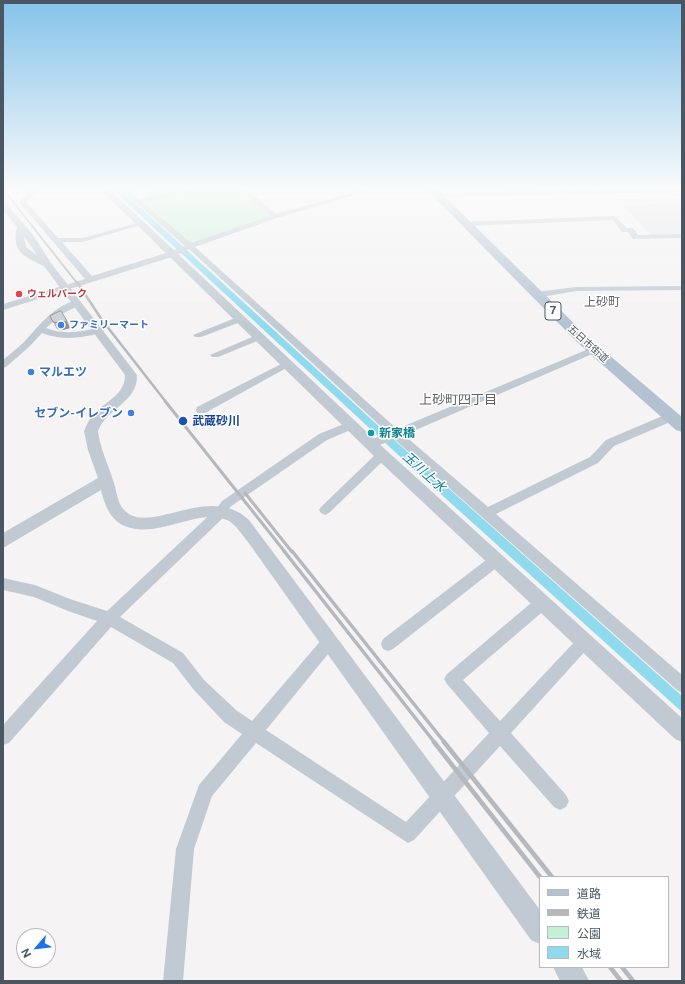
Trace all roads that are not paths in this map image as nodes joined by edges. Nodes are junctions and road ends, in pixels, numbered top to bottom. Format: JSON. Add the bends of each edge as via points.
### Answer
{"nodes":[{"id":1,"x":21,"y":234,"type":"edge"},
{"id":2,"x":27,"y":234,"type":"edge"},
{"id":3,"x":51,"y":234,"type":"edge"},
{"id":4,"x":104,"y":234,"type":"edge"},
{"id":5,"x":152,"y":234,"type":"edge"},
{"id":6,"x":174,"y":234,"type":"edge"},
{"id":7,"x":228,"y":234,"type":"edge"},
{"id":8,"x":475,"y":234,"type":"edge"},
{"id":9,"x":633,"y":234,"type":"edge"},
{"id":10,"x":682,"y":236,"type":"edge"},
{"id":11,"x":56,"y":240,"type":"junction"},
{"id":12,"x":189,"y":248,"type":"junction"},
{"id":13,"x":174,"y":253,"type":"junction"},
{"id":14,"x":47,"y":264,"type":"junction"},
{"id":15,"x":91,"y":280,"type":"junction"},
{"id":16,"x":65,"y":288,"type":"junction"},
{"id":17,"x":682,"y":288,"type":"edge"},
{"id":18,"x":536,"y":295,"type":"junction"},
{"id":19,"x":77,"y":303,"type":"junction"},
{"id":20,"x":3,"y":307,"type":"edge"},
{"id":21,"x":240,"y":319,"type":"junction"},
{"id":22,"x":40,"y":329,"type":"junction"},
{"id":23,"x":98,"y":331,"type":"junction"},
{"id":24,"x":198,"y":335,"type":"dead end"},
{"id":25,"x":259,"y":337,"type":"junction"},
{"id":26,"x":590,"y":344,"type":"junction"},
{"id":27,"x":215,"y":355,"type":"dead end"},
{"id":28,"x":287,"y":364,"type":"junction"},
{"id":29,"x":3,"y":365,"type":"edge"},
{"id":30,"x":201,"y":410,"type":"dead end"},
{"id":31,"x":671,"y":417,"type":"junction"},
{"id":32,"x":351,"y":425,"type":"junction"},
{"id":33,"x":682,"y":426,"type":"edge"},
{"id":34,"x":393,"y":434,"type":"junction"},
{"id":35,"x":376,"y":447,"type":"junction"},
{"id":36,"x":106,"y":480,"type":"junction"},
{"id":37,"x":325,"y":510,"type":"dead end"},
{"id":38,"x":221,"y":512,"type":"junction"},
{"id":39,"x":486,"y":513,"type":"junction"},
{"id":40,"x":3,"y":541,"type":"edge"},
{"id":41,"x":495,"y":561,"type":"junction"},
{"id":42,"x":3,"y":584,"type":"edge"},
{"id":43,"x":542,"y":603,"type":"junction"},
{"id":44,"x":109,"y":618,"type":"junction"},
{"id":45,"x":584,"y":642,"type":"junction"},
{"id":46,"x":328,"y":643,"type":"junction"},
{"id":47,"x":388,"y":644,"type":"dead end"},
{"id":48,"x":682,"y":684,"type":"edge"},
{"id":49,"x":254,"y":732,"type":"junction"},
{"id":50,"x":682,"y":732,"type":"edge"},
{"id":51,"x":501,"y":734,"type":"junction"},
{"id":52,"x":3,"y":737,"type":"edge"},
{"id":53,"x":442,"y":798,"type":"junction"},
{"id":54,"x":560,"y":801,"type":"dead end"},
{"id":55,"x":539,"y":930,"type":"edge"},
{"id":56,"x":567,"y":968,"type":"edge"},
{"id":57,"x":173,"y":981,"type":"edge"},
{"id":58,"x":576,"y":981,"type":"edge"}],
"edges":[{"from":1,"to":14,"type":"street","via":[[20,246]]},
{"from":2,"to":14,"type":"street"},
{"from":3,"to":11,"type":"street"},
{"from":4,"to":11,"type":"street","via":[[82,240]]},
{"from":5,"to":13,"type":"street"},
{"from":6,"to":12,"type":"street"},
{"from":7,"to":12,"type":"street"},
{"from":8,"to":18,"type":"main road","name":"五日市街道","number":"7"},
{"from":9,"to":10,"type":"street","via":[[636,237]]},
{"from":11,"to":15,"type":"street"},
{"from":12,"to":13,"type":"street"},
{"from":12,"to":34,"type":"street"},
{"from":13,"to":15,"type":"street"},
{"from":13,"to":21,"type":"street"},
{"from":14,"to":16,"type":"street"},
{"from":15,"to":16,"type":"street"},
{"from":16,"to":19,"type":"street"},
{"from":16,"to":20,"type":"street"},
{"from":17,"to":18,"type":"street","via":[[576,288]]},
{"from":18,"to":26,"type":"main road","name":"五日市街道","number":"7"},
{"from":19,"to":22,"type":"street","via":[[60,312]]},
{"from":19,"to":23,"type":"street"},
{"from":21,"to":24,"type":"street"},
{"from":21,"to":25,"type":"street"},
{"from":22,"to":23,"type":"street","via":[[53,334],[72,336]]},
{"from":22,"to":29,"type":"street"},
{"from":23,"to":36,"type":"street","via":[[128,371],[132,382],[126,393],[100,413],[92,428],[91,436]]},
{"from":25,"to":27,"type":"street"},
{"from":25,"to":28,"type":"street"},
{"from":26,"to":31,"type":"main road","name":"五日市街道","number":"7"},
{"from":26,"to":34,"type":"street"},
{"from":28,"to":30,"type":"street"},
{"from":28,"to":32,"type":"street"},
{"from":31,"to":33,"type":"main road","name":"五日市街道","number":"7"},
{"from":31,"to":39,"type":"street","via":[[610,443],[594,460]]},
{"from":32,"to":35,"type":"street"},
{"from":32,"to":38,"type":"street","via":[[324,437],[306,449],[226,504]]},
{"from":34,"to":35,"type":"street"},
{"from":34,"to":39,"type":"street"},
{"from":35,"to":37,"type":"street"},
{"from":35,"to":41,"type":"street"},
{"from":36,"to":38,"type":"street","via":[[118,512],[135,523],[155,524],[197,512]]},
{"from":36,"to":40,"type":"street"},
{"from":38,"to":44,"type":"street"},
{"from":38,"to":46,"type":"street","via":[[237,519],[249,533]]},
{"from":39,"to":48,"type":"street"},
{"from":41,"to":43,"type":"street"},
{"from":41,"to":47,"type":"street"},
{"from":42,"to":44,"type":"street","via":[[35,591]]},
{"from":43,"to":45,"type":"street"},
{"from":43,"to":51,"type":"street","via":[[452,679]]},
{"from":44,"to":49,"type":"street","via":[[178,658],[224,711]]},
{"from":44,"to":52,"type":"street"},
{"from":45,"to":50,"type":"street"},
{"from":45,"to":51,"type":"street"},
{"from":46,"to":49,"type":"street"},
{"from":46,"to":53,"type":"street"},
{"from":49,"to":53,"type":"street","via":[[408,834]]},
{"from":49,"to":57,"type":"street","via":[[205,791],[185,849]]},
{"from":51,"to":53,"type":"street"},
{"from":51,"to":54,"type":"street"},
{"from":53,"to":55,"type":"street"},
{"from":56,"to":58,"type":"street"}]}
